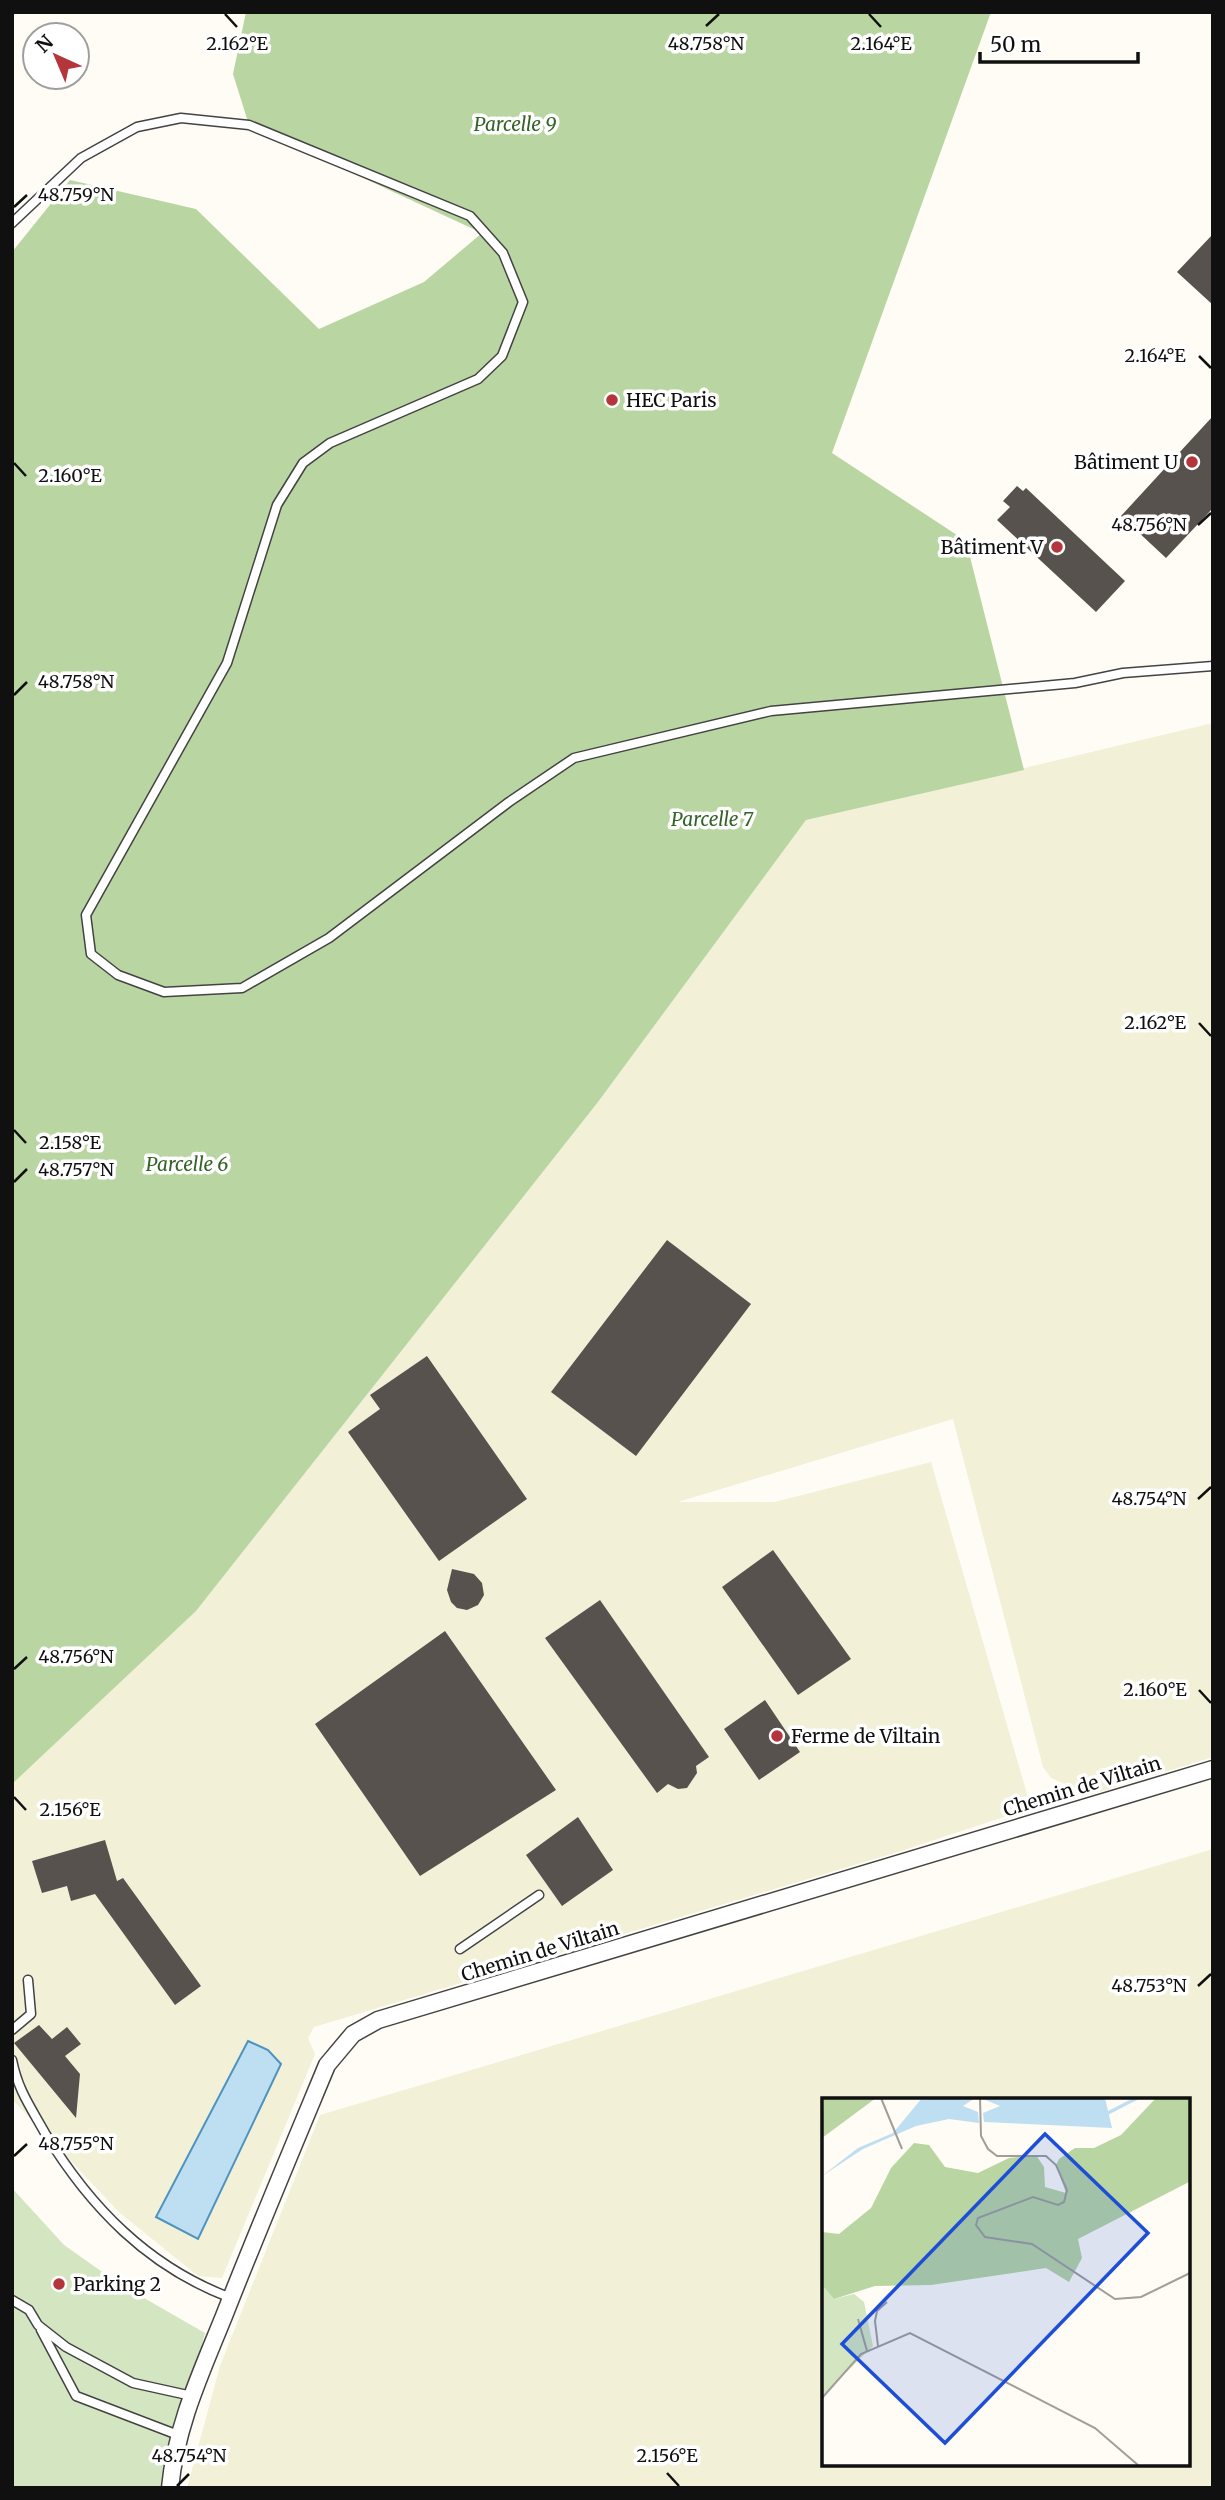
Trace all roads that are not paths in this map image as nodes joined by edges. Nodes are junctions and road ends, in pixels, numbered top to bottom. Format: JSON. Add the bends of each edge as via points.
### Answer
{"nodes":[{"id":1,"x":12,"y":223,"type":"edge"},
{"id":2,"x":1213,"y":666,"type":"edge"},
{"id":3,"x":1213,"y":1769,"type":"edge"},
{"id":4,"x":539,"y":1895,"type":"dead end"},
{"id":5,"x":460,"y":1949,"type":"dead end"},
{"id":6,"x":28,"y":1980,"type":"dead end"},
{"id":7,"x":12,"y":2030,"type":"edge"},
{"id":8,"x":12,"y":2060,"type":"edge"},
{"id":9,"x":231,"y":2298,"type":"junction"},
{"id":10,"x":12,"y":2300,"type":"edge"},
{"id":11,"x":38,"y":2325,"type":"junction"},
{"id":12,"x":192,"y":2396,"type":"junction"},
{"id":13,"x":178,"y":2435,"type":"junction"},
{"id":14,"x":170,"y":2488,"type":"edge"}],
"edges":[{"from":1,"to":2,"type":"lane","via":[[81,158],[137,127],[181,118],[249,125],[470,216],[503,253],[523,302],[502,356],[478,379],[330,443],[303,463],[277,505],[228,663],[86,915],[91,954],[118,975],[164,992],[242,988],[329,938],[574,758],[771,711]]},
{"from":3,"to":9,"type":"street","name":"Chemin de Viltain","via":[[378,2020],[354,2034],[327,2065]]},
{"from":4,"to":5,"type":"lane"},
{"from":6,"to":7,"type":"lane","via":[[31,2014]]},
{"from":8,"to":9,"type":"lane","via":[[18,2088],[65,2166],[107,2218],[175,2272]]},
{"from":9,"to":12,"type":"street","name":"Chemin de Viltain"},
{"from":10,"to":11,"type":"lane","via":[[29,2310]]},
{"from":11,"to":12,"type":"lane","via":[[66,2347],[133,2383]]},
{"from":11,"to":13,"type":"lane","via":[[76,2396]]},
{"from":12,"to":13,"type":"street","name":"Chemin de Viltain"},
{"from":13,"to":14,"type":"street","name":"Chemin de Viltain"}]}
